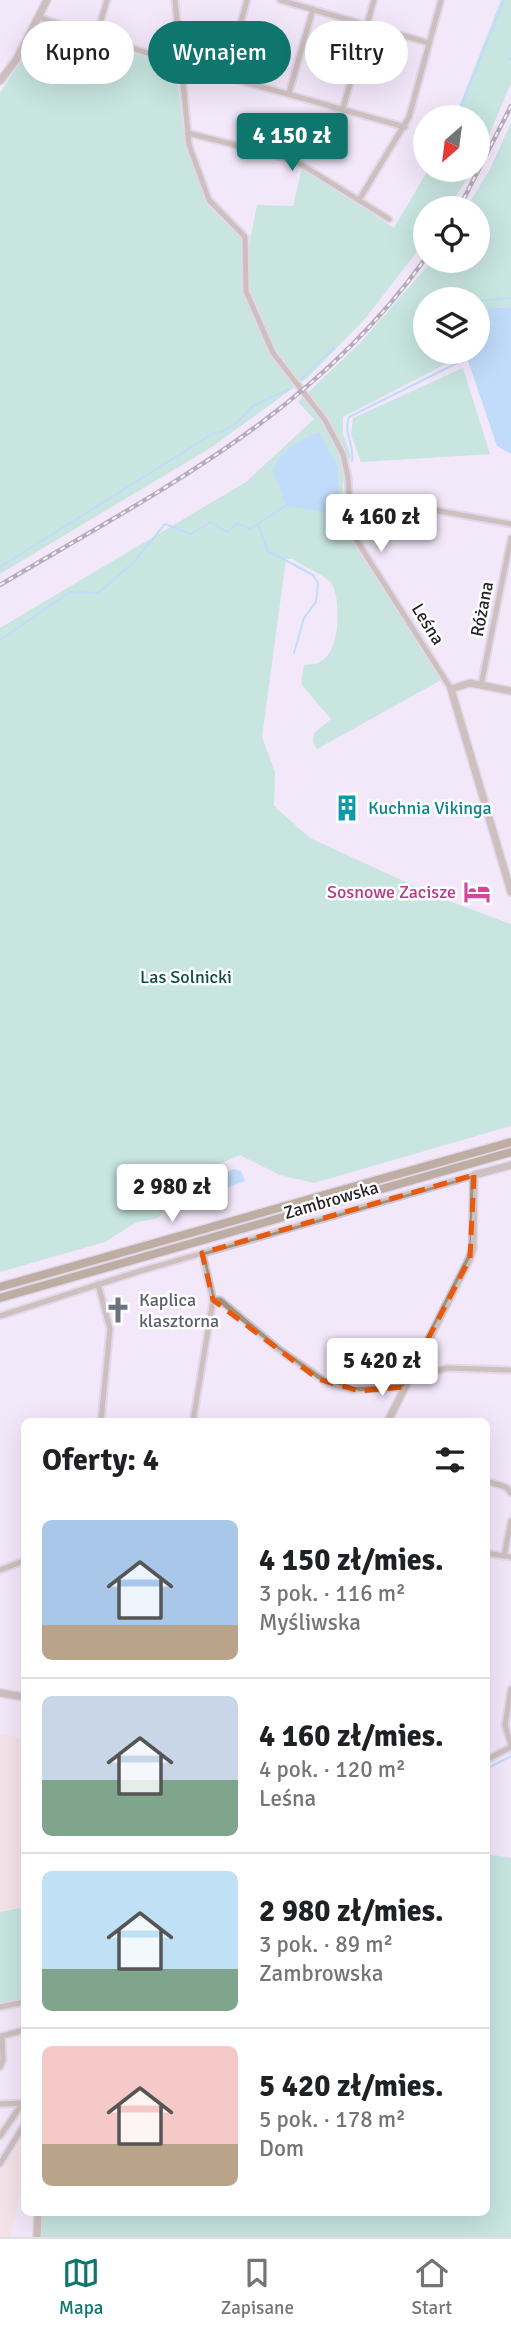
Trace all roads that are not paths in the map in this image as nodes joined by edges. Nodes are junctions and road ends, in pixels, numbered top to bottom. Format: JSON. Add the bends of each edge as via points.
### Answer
{"nodes":[{"id":1,"x":47,"y":0,"type":"edge"},
{"id":2,"x":107,"y":0,"type":"edge"},
{"id":3,"x":175,"y":0,"type":"edge"},
{"id":4,"x":247,"y":0,"type":"edge"},
{"id":5,"x":280,"y":0,"type":"edge"},
{"id":6,"x":374,"y":0,"type":"edge"},
{"id":7,"x":441,"y":0,"type":"edge"},
{"id":8,"x":313,"y":9,"type":"junction"},
{"id":9,"x":38,"y":17,"type":"junction"},
{"id":10,"x":50,"y":21,"type":"edge"},
{"id":11,"x":101,"y":21,"type":"edge"},
{"id":12,"x":177,"y":21,"type":"edge"},
{"id":13,"x":241,"y":21,"type":"edge"},
{"id":14,"x":354,"y":21,"type":"edge"},
{"id":15,"x":368,"y":21,"type":"edge"},
{"id":16,"x":408,"y":37,"type":"edge"},
{"id":17,"x":429,"y":43,"type":"junction"},
{"id":18,"x":0,"y":81,"type":"edge"},
{"id":19,"x":182,"y":84,"type":"edge"},
{"id":20,"x":256,"y":84,"type":"edge"},
{"id":21,"x":350,"y":84,"type":"edge"},
{"id":22,"x":289,"y":93,"type":"junction"},
{"id":23,"x":343,"y":108,"type":"junction"},
{"id":24,"x":405,"y":127,"type":"junction"},
{"id":25,"x":188,"y":133,"type":"junction"},
{"id":26,"x":359,"y":200,"type":"junction"},
{"id":27,"x":389,"y":219,"type":"dead end"},
{"id":28,"x":349,"y":502,"type":"junction"},
{"id":29,"x":511,"y":524,"type":"edge"},
{"id":30,"x":511,"y":538,"type":"edge"},
{"id":31,"x":481,"y":685,"type":"junction"},
{"id":32,"x":451,"y":689,"type":"junction"},
{"id":33,"x":511,"y":691,"type":"edge"},
{"id":34,"x":511,"y":892,"type":"edge"},
{"id":35,"x":511,"y":1142,"type":"edge"},
{"id":36,"x":511,"y":1152,"type":"edge"},
{"id":37,"x":511,"y":1165,"type":"edge"},
{"id":38,"x":474,"y":1175,"type":"junction"},
{"id":39,"x":202,"y":1253,"type":"junction"},
{"id":40,"x":98,"y":1284,"type":"junction"},
{"id":41,"x":0,"y":1287,"type":"edge"},
{"id":42,"x":0,"y":1298,"type":"edge"},
{"id":43,"x":213,"y":1300,"type":"junction"},
{"id":44,"x":0,"y":1316,"type":"edge"},
{"id":45,"x":511,"y":1370,"type":"edge"},
{"id":46,"x":411,"y":1372,"type":"junction"},
{"id":47,"x":403,"y":1387,"type":"junction"},
{"id":48,"x":101,"y":1418,"type":"edge"},
{"id":49,"x":193,"y":1418,"type":"edge"},
{"id":50,"x":389,"y":1418,"type":"edge"},
{"id":51,"x":490,"y":1482,"type":"edge"},
{"id":52,"x":511,"y":1493,"type":"edge"},
{"id":53,"x":511,"y":1521,"type":"edge"},
{"id":54,"x":507,"y":1557,"type":"edge"},
{"id":55,"x":21,"y":1562,"type":"edge"},
{"id":56,"x":0,"y":1570,"type":"edge"},
{"id":57,"x":511,"y":1689,"type":"edge"},
{"id":58,"x":0,"y":1693,"type":"edge"},
{"id":59,"x":21,"y":1696,"type":"edge"},
{"id":60,"x":511,"y":1746,"type":"edge"},
{"id":61,"x":490,"y":1758,"type":"edge"},
{"id":62,"x":21,"y":2003,"type":"edge"},
{"id":63,"x":0,"y":2007,"type":"edge"},
{"id":64,"x":21,"y":2031,"type":"edge"},
{"id":65,"x":1,"y":2036,"type":"edge"},
{"id":66,"x":0,"y":2067,"type":"edge"},
{"id":67,"x":21,"y":2102,"type":"edge"},
{"id":68,"x":0,"y":2104,"type":"edge"},
{"id":69,"x":21,"y":2106,"type":"edge"},
{"id":70,"x":21,"y":2130,"type":"edge"},
{"id":71,"x":0,"y":2136,"type":"edge"},
{"id":72,"x":0,"y":2164,"type":"edge"},
{"id":73,"x":38,"y":2216,"type":"edge"},
{"id":74,"x":37,"y":2237,"type":"edge"}],
"edges":[{"from":1,"to":9,"type":"street"},
{"from":2,"to":11,"type":"street"},
{"from":3,"to":12,"type":"street"},
{"from":4,"to":13,"type":"street"},
{"from":5,"to":8,"type":"street"},
{"from":6,"to":15,"type":"street"},
{"from":7,"to":17,"type":"street"},
{"from":8,"to":14,"type":"street"},
{"from":8,"to":22,"type":"street"},
{"from":9,"to":10,"type":"street"},
{"from":9,"to":18,"type":"street"},
{"from":16,"to":17,"type":"street"},
{"from":17,"to":24,"type":"street"},
{"from":19,"to":25,"type":"street"},
{"from":20,"to":22,"type":"street"},
{"from":21,"to":23,"type":"street"},
{"from":22,"to":23,"type":"street"},
{"from":23,"to":24,"type":"street"},
{"from":24,"to":26,"type":"street"},
{"from":25,"to":26,"type":"street","via":[[294,160]]},
{"from":25,"to":28,"type":"street","name":"Leśna","via":[[209,200],[245,237],[246,291],[273,353],[326,420],[343,454]]},
{"from":26,"to":27,"type":"street"},
{"from":28,"to":29,"type":"street","via":[[390,502]]},
{"from":28,"to":32,"type":"street","name":"Leśna","via":[[357,541]]},
{"from":30,"to":31,"type":"street","name":"Różana"},
{"from":31,"to":32,"type":"street"},
{"from":31,"to":33,"type":"street"},
{"from":32,"to":34,"type":"street","name":"Leśna"},
{"from":35,"to":41,"type":"main road","name":"Zambrowska"},
{"from":36,"to":42,"type":"main road","name":"Zambrowska"},
{"from":37,"to":38,"type":"street","name":"Zambrowska"},
{"from":38,"to":39,"type":"street","name":"Zambrowska"},
{"from":38,"to":46,"type":"street","via":[[470,1258]]},
{"from":39,"to":40,"type":"street","name":"Zambrowska"},
{"from":39,"to":43,"type":"street"},
{"from":40,"to":44,"type":"street","name":"Zambrowska"},
{"from":40,"to":48,"type":"street","via":[[110,1329]]},
{"from":43,"to":47,"type":"street","via":[[220,1300],[327,1383],[352,1390]]},
{"from":43,"to":49,"type":"street"},
{"from":45,"to":46,"type":"street","via":[[447,1368],[419,1376]]},
{"from":46,"to":47,"type":"street"},
{"from":47,"to":50,"type":"street"},
{"from":51,"to":52,"type":"street"},
{"from":53,"to":54,"type":"street"},
{"from":55,"to":56,"type":"street"},
{"from":57,"to":60,"type":"street","via":[[505,1725]]},
{"from":58,"to":59,"type":"street"},
{"from":60,"to":61,"type":"street"},
{"from":62,"to":63,"type":"street"},
{"from":64,"to":65,"type":"street"},
{"from":65,"to":66,"type":"street"},
{"from":67,"to":68,"type":"street"},
{"from":69,"to":71,"type":"street"},
{"from":70,"to":72,"type":"street"},
{"from":73,"to":74,"type":"street"}]}
